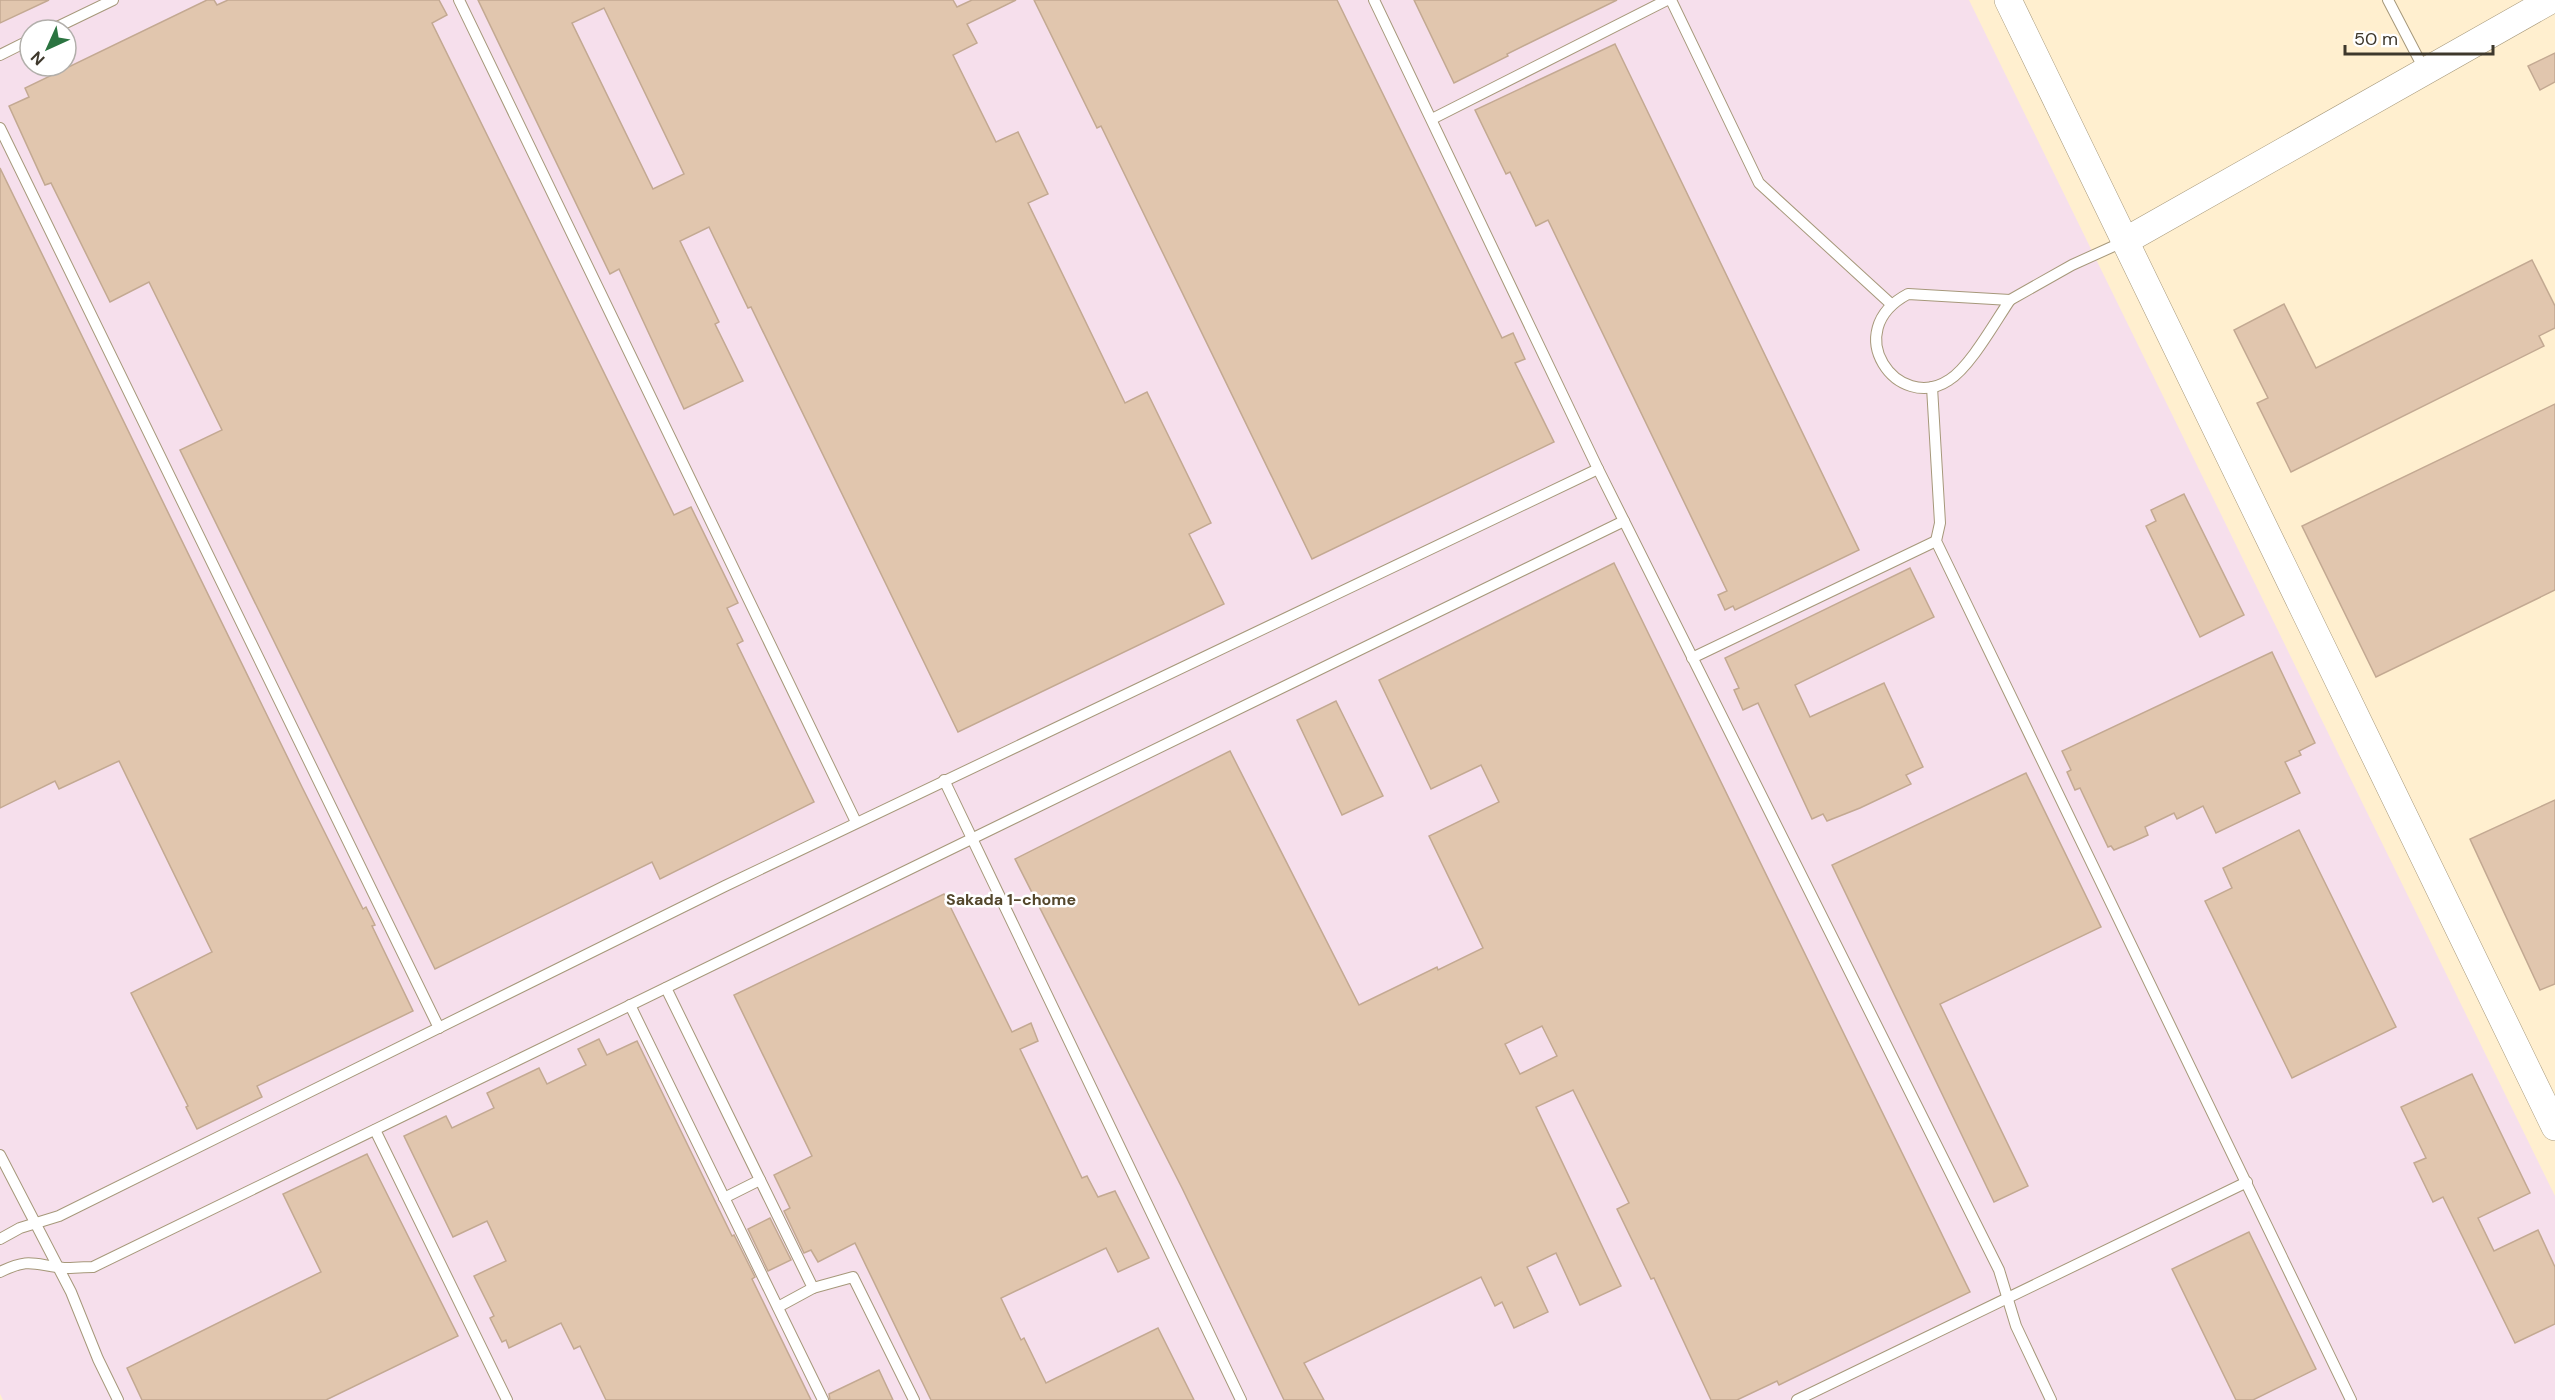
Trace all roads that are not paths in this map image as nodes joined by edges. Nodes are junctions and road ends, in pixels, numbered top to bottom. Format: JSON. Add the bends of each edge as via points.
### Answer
{"nodes":[{"id":1,"x":113,"y":0,"type":"edge"},
{"id":2,"x":459,"y":0,"type":"edge"},
{"id":3,"x":1374,"y":0,"type":"edge"},
{"id":4,"x":1669,"y":0,"type":"edge"},
{"id":5,"x":2008,"y":0,"type":"edge"},
{"id":6,"x":2388,"y":0,"type":"edge"},
{"id":7,"x":2551,"y":0,"type":"edge"},
{"id":8,"x":76,"y":18,"type":"edge"},
{"id":9,"x":18,"y":46,"type":"edge"},
{"id":10,"x":0,"y":55,"type":"edge"},
{"id":11,"x":2425,"y":72,"type":"junction"},
{"id":12,"x":1432,"y":119,"type":"junction"},
{"id":13,"x":0,"y":128,"type":"edge"},
{"id":14,"x":2126,"y":240,"type":"junction"},
{"id":15,"x":2010,"y":300,"type":"junction"},
{"id":16,"x":1891,"y":304,"type":"junction"},
{"id":17,"x":1932,"y":387,"type":"junction"},
{"id":18,"x":1598,"y":469,"type":"junction"},
{"id":19,"x":1624,"y":521,"type":"junction"},
{"id":20,"x":1936,"y":541,"type":"junction"},
{"id":21,"x":1692,"y":658,"type":"junction"},
{"id":22,"x":944,"y":780,"type":"junction"},
{"id":23,"x":856,"y":822,"type":"junction"},
{"id":24,"x":972,"y":838,"type":"junction"},
{"id":25,"x":666,"y":988,"type":"junction"},
{"id":26,"x":630,"y":1005,"type":"junction"},
{"id":27,"x":439,"y":1028,"type":"junction"},
{"id":28,"x":2555,"y":1127,"type":"edge"},
{"id":29,"x":375,"y":1130,"type":"junction"},
{"id":30,"x":0,"y":1155,"type":"edge"},
{"id":31,"x":760,"y":1180,"type":"junction"},
{"id":32,"x":2247,"y":1182,"type":"junction"},
{"id":33,"x":724,"y":1198,"type":"junction"},
{"id":34,"x":35,"y":1224,"type":"junction"},
{"id":35,"x":0,"y":1239,"type":"edge"},
{"id":36,"x":58,"y":1266,"type":"junction"},
{"id":37,"x":0,"y":1272,"type":"edge"},
{"id":38,"x":813,"y":1288,"type":"junction"},
{"id":39,"x":2008,"y":1297,"type":"junction"},
{"id":40,"x":778,"y":1307,"type":"junction"},
{"id":41,"x":118,"y":1400,"type":"edge"},
{"id":42,"x":507,"y":1400,"type":"edge"},
{"id":43,"x":823,"y":1400,"type":"edge"},
{"id":44,"x":914,"y":1400,"type":"edge"},
{"id":45,"x":1240,"y":1400,"type":"edge"},
{"id":46,"x":1797,"y":1400,"type":"edge"},
{"id":47,"x":2052,"y":1400,"type":"edge"},
{"id":48,"x":2351,"y":1400,"type":"edge"}],
"edges":[{"from":1,"to":8,"type":"lane"},
{"from":2,"to":23,"type":"lane"},
{"from":3,"to":12,"type":"lane"},
{"from":4,"to":12,"type":"lane"},
{"from":4,"to":16,"type":"lane","via":[[1759,183]]},
{"from":5,"to":14,"type":"street"},
{"from":6,"to":11,"type":"lane"},
{"from":7,"to":11,"type":"street"},
{"from":9,"to":10,"type":"lane"},
{"from":11,"to":14,"type":"street"},
{"from":12,"to":18,"type":"lane"},
{"from":13,"to":27,"type":"lane"},
{"from":14,"to":15,"type":"lane"},
{"from":14,"to":28,"type":"street"},
{"from":15,"to":16,"type":"lane","via":[[1908,294]]},
{"from":15,"to":17,"type":"lane","via":[[1960,372]]},
{"from":16,"to":17,"type":"lane","via":[[1877,327],[1879,358],[1900,382]]},
{"from":17,"to":20,"type":"lane","via":[[1940,523]]},
{"from":18,"to":19,"type":"lane"},
{"from":18,"to":22,"type":"lane"},
{"from":19,"to":21,"type":"lane"},
{"from":19,"to":24,"type":"lane"},
{"from":20,"to":21,"type":"lane"},
{"from":20,"to":32,"type":"lane"},
{"from":21,"to":39,"type":"lane","via":[[1993,1259]]},
{"from":22,"to":23,"type":"lane"},
{"from":22,"to":24,"type":"lane"},
{"from":23,"to":27,"type":"lane"},
{"from":24,"to":25,"type":"lane"},
{"from":24,"to":45,"type":"lane"},
{"from":25,"to":26,"type":"lane"},
{"from":25,"to":31,"type":"lane"},
{"from":26,"to":29,"type":"lane"},
{"from":26,"to":33,"type":"lane"},
{"from":27,"to":34,"type":"lane","via":[[60,1216]]},
{"from":29,"to":36,"type":"lane","via":[[93,1267]]},
{"from":29,"to":42,"type":"lane"},
{"from":30,"to":34,"type":"lane"},
{"from":31,"to":33,"type":"lane"},
{"from":31,"to":38,"type":"lane"},
{"from":32,"to":39,"type":"lane"},
{"from":32,"to":48,"type":"lane"},
{"from":33,"to":40,"type":"lane"},
{"from":34,"to":35,"type":"lane"},
{"from":34,"to":36,"type":"lane"},
{"from":36,"to":37,"type":"lane","via":[[18,1263]]},
{"from":36,"to":41,"type":"lane"},
{"from":38,"to":40,"type":"lane"},
{"from":38,"to":44,"type":"lane","via":[[853,1277]]},
{"from":39,"to":46,"type":"lane"},
{"from":39,"to":47,"type":"lane","via":[[2016,1326]]},
{"from":40,"to":43,"type":"lane"}]}
